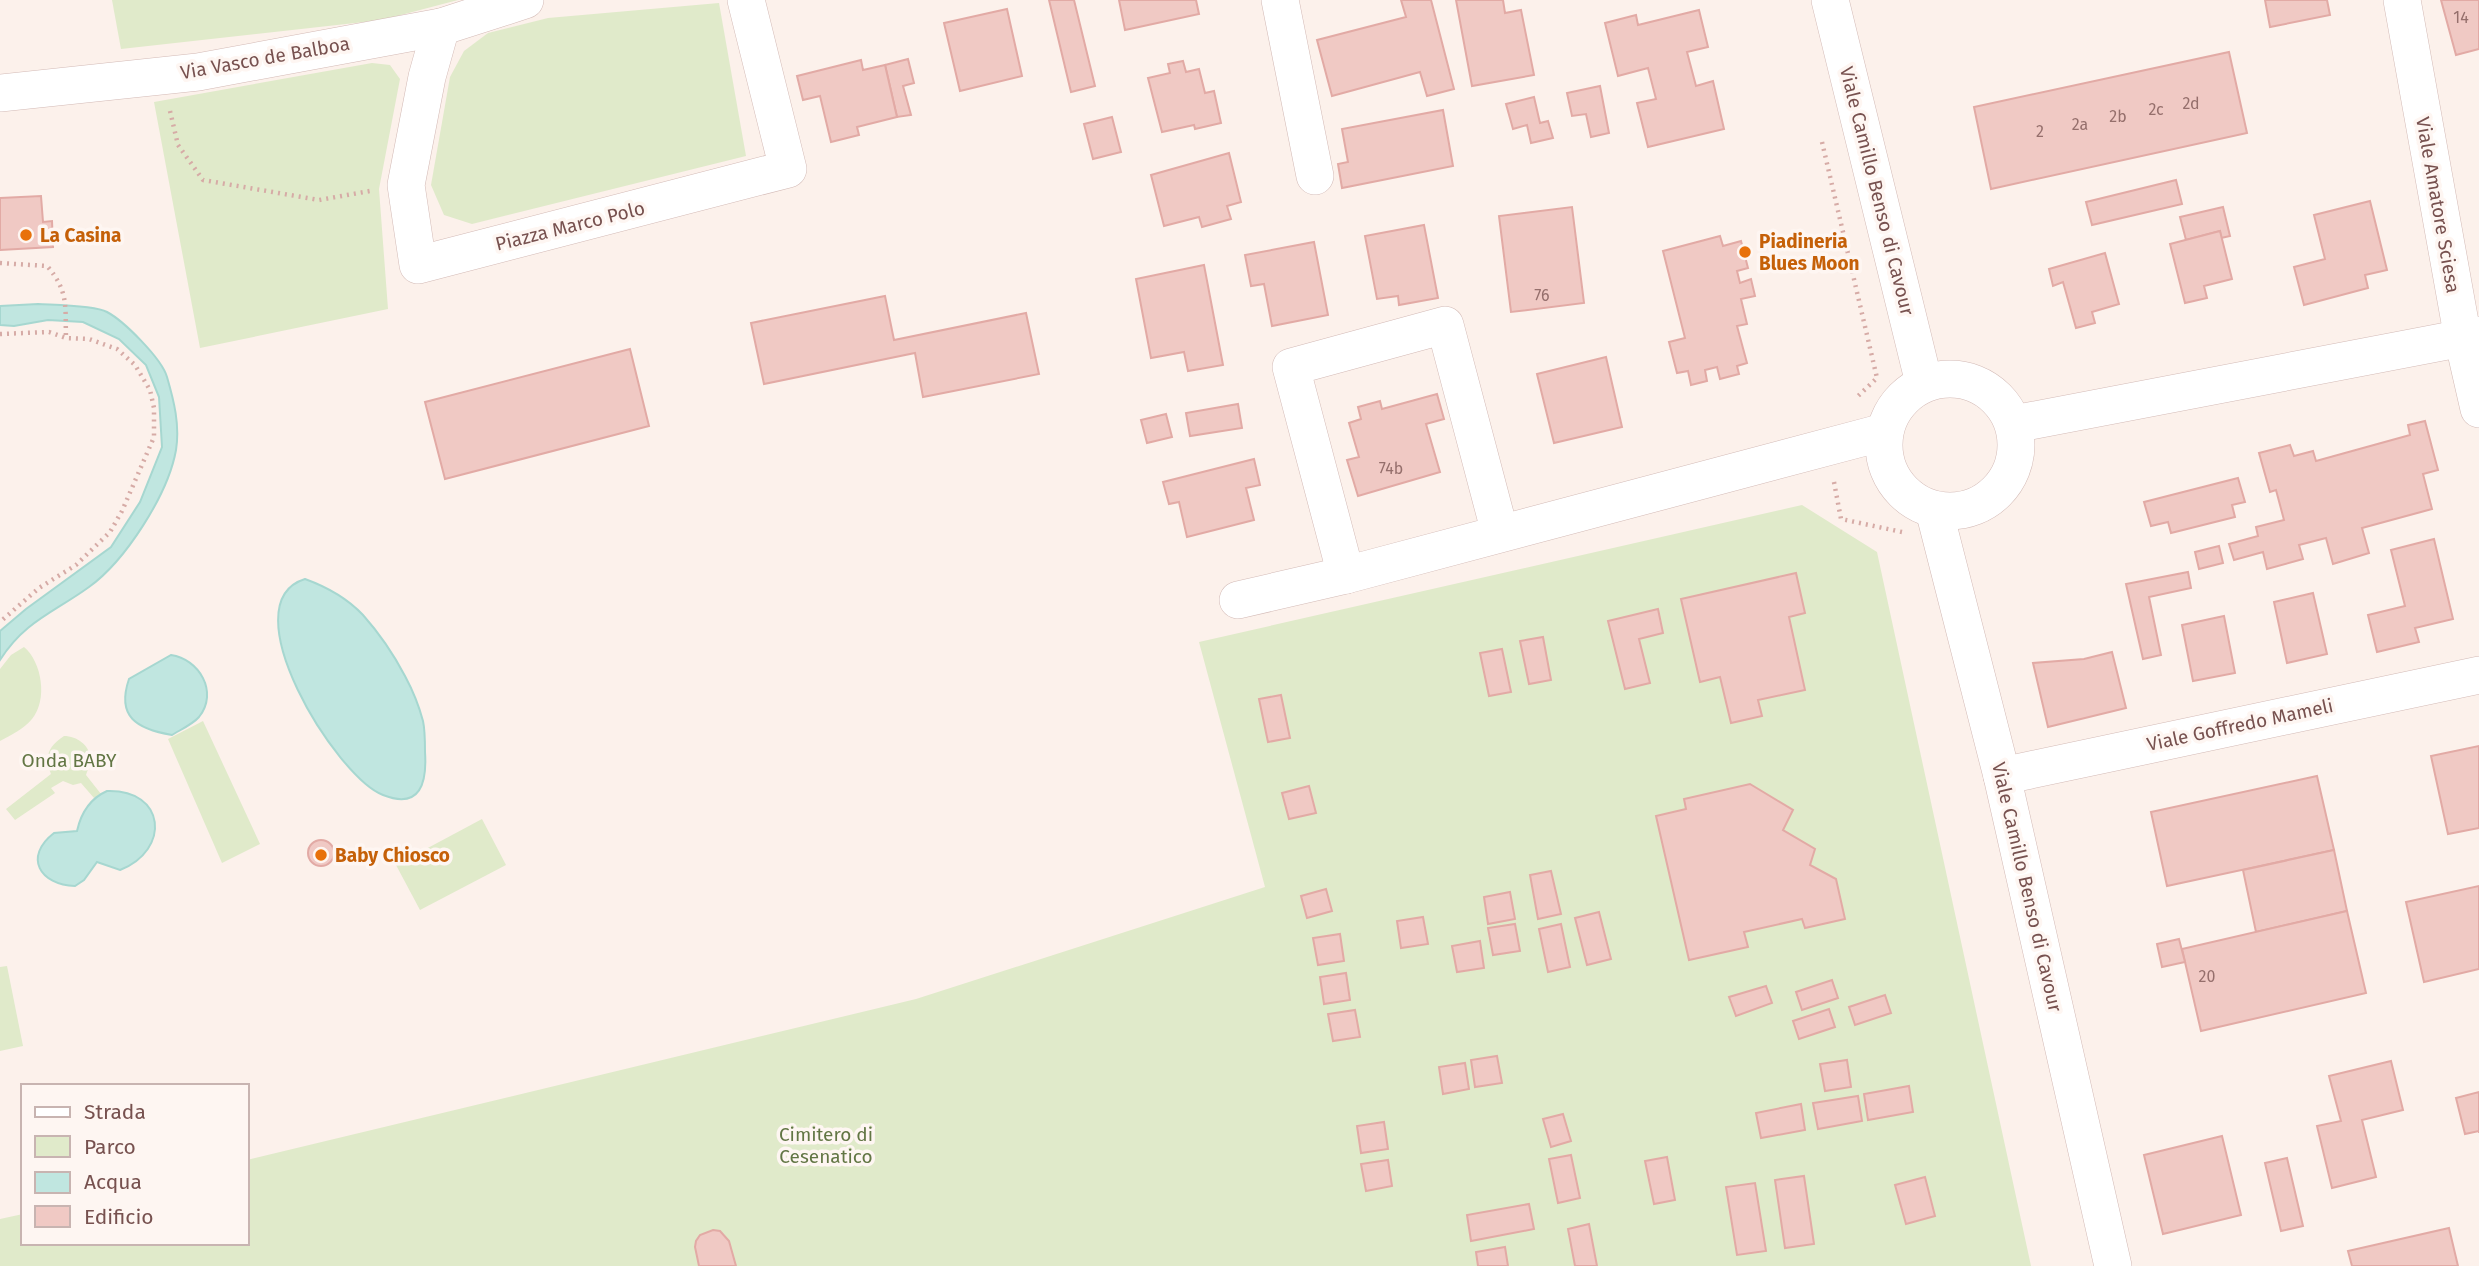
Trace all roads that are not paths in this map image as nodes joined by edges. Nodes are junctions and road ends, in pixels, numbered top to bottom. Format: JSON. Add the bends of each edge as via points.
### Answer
{"nodes":[{"id":1,"x":525,"y":0,"type":"edge"},
{"id":2,"x":746,"y":0,"type":"edge"},
{"id":3,"x":1280,"y":0,"type":"edge"},
{"id":4,"x":1830,"y":0,"type":"edge"},
{"id":5,"x":2402,"y":0,"type":"edge"},
{"id":6,"x":441,"y":27,"type":"junction"},
{"id":7,"x":0,"y":93,"type":"edge"},
{"id":8,"x":1315,"y":176,"type":"dead end"},
{"id":9,"x":2471,"y":337,"type":"edge"},
{"id":10,"x":1924,"y":383,"type":"junction"},
{"id":11,"x":2479,"y":409,"type":"edge"},
{"id":12,"x":2014,"y":424,"type":"junction"},
{"id":13,"x":1884,"y":432,"type":"junction"},
{"id":14,"x":1934,"y":510,"type":"junction"},
{"id":15,"x":1500,"y":533,"type":"junction"},
{"id":16,"x":1346,"y":575,"type":"junction"},
{"id":17,"x":1238,"y":600,"type":"dead end"},
{"id":18,"x":2479,"y":675,"type":"edge"},
{"id":19,"x":2002,"y":776,"type":"junction"},
{"id":20,"x":2113,"y":1266,"type":"edge"}],
"edges":[{"from":1,"to":6,"type":"street","name":"Via Vasco de Balboa"},
{"from":2,"to":6,"type":"street","name":"Piazza Marco Polo","via":[[788,170],[418,265],[406,185]]},
{"from":3,"to":8,"type":"street"},
{"from":4,"to":10,"type":"street","name":"Viale Camillo Benso di Cavour"},
{"from":5,"to":9,"type":"street","name":"Viale Amatore Sciesa"},
{"from":6,"to":7,"type":"street","name":"Via Vasco de Balboa","via":[[198,72]]},
{"from":9,"to":11,"type":"street","name":"Viale Amatore Sciesa"},
{"from":9,"to":12,"type":"street"},
{"from":10,"to":12,"type":"street","via":[[1945,377],[1968,380],[2004,405]]},
{"from":10,"to":13,"type":"street","via":[[1906,394],[1892,411]]},
{"from":12,"to":14,"type":"street","via":[[2014,465],[1992,497],[1955,512]]},
{"from":13,"to":14,"type":"street","via":[[1889,472],[1908,496]]},
{"from":13,"to":15,"type":"street"},
{"from":14,"to":19,"type":"street","name":"Viale Camillo Benso di Cavour"},
{"from":15,"to":16,"type":"street"},
{"from":15,"to":16,"type":"street","via":[[1445,325],[1330,356],[1291,367]]},
{"from":16,"to":17,"type":"street"},
{"from":18,"to":19,"type":"street","name":"Viale Goffredo Mameli"},
{"from":19,"to":20,"type":"street","name":"Viale Camillo Benso di Cavour"}]}
